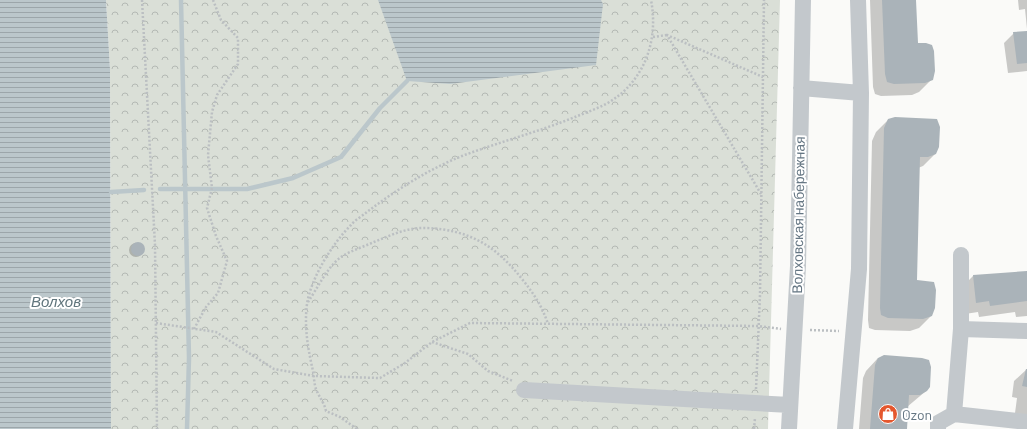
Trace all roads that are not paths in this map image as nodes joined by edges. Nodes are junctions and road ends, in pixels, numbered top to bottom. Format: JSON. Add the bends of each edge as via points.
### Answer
{"nodes":[{"id":1,"x":803,"y":0,"type":"edge"},
{"id":2,"x":858,"y":0,"type":"edge"},
{"id":3,"x":801,"y":88,"type":"junction"},
{"id":4,"x":861,"y":93,"type":"junction"},
{"id":5,"x":961,"y":255,"type":"dead end"},
{"id":6,"x":961,"y":328,"type":"junction"},
{"id":7,"x":1027,"y":331,"type":"edge"},
{"id":8,"x":521,"y":387,"type":"road end"},
{"id":9,"x":790,"y":405,"type":"junction"},
{"id":10,"x":954,"y":414,"type":"junction"},
{"id":11,"x":1027,"y":422,"type":"edge"},
{"id":12,"x":789,"y":429,"type":"edge"},
{"id":13,"x":845,"y":429,"type":"edge"},
{"id":14,"x":938,"y":429,"type":"edge"}],
"edges":[{"from":1,"to":3,"type":"street","name":"Волховская набережная"},
{"from":2,"to":4,"type":"street"},
{"from":3,"to":4,"type":"street"},
{"from":3,"to":9,"type":"street","name":"Волховская набережная","via":[[798,266]]},
{"from":4,"to":13,"type":"street","via":[[859,270]]},
{"from":5,"to":6,"type":"street"},
{"from":6,"to":7,"type":"street"},
{"from":6,"to":10,"type":"street"},
{"from":8,"to":9,"type":"street"},
{"from":9,"to":12,"type":"street","name":"Волховская набережная"},
{"from":10,"to":11,"type":"street"},
{"from":10,"to":14,"type":"street","via":[[938,423]]}]}
